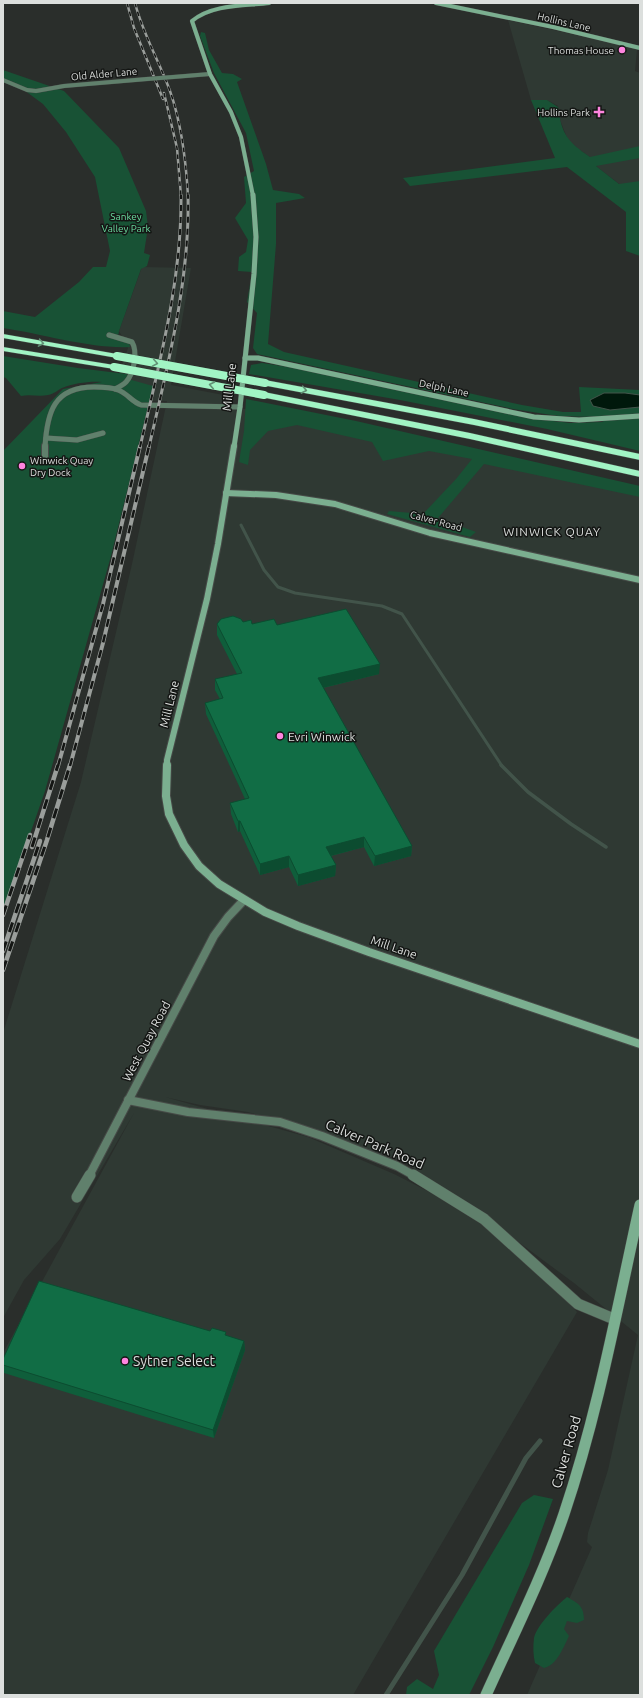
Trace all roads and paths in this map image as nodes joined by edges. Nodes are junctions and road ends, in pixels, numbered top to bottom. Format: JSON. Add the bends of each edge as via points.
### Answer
{"nodes":[{"id":1,"x":269,"y":3,"type":"edge"},
{"id":2,"x":436,"y":3,"type":"edge"},
{"id":3,"x":640,"y":48,"type":"edge"},
{"id":4,"x":210,"y":74,"type":"junction"},
{"id":5,"x":3,"y":80,"type":"edge"},
{"id":6,"x":109,"y":335,"type":"dead end"},
{"id":7,"x":3,"y":336,"type":"edge"},
{"id":8,"x":3,"y":348,"type":"edge"},
{"id":9,"x":245,"y":358,"type":"junction"},
{"id":10,"x":115,"y":389,"type":"junction"},
{"id":11,"x":358,"y":400,"type":"junction"},
{"id":12,"x":240,"y":407,"type":"junction"},
{"id":13,"x":354,"y":413,"type":"junction"},
{"id":14,"x":640,"y":416,"type":"edge"},
{"id":15,"x":103,"y":433,"type":"dead end"},
{"id":16,"x":46,"y":438,"type":"junction"},
{"id":17,"x":640,"y":457,"type":"edge"},
{"id":18,"x":45,"y":461,"type":"dead end"},
{"id":19,"x":640,"y":462,"type":"edge"},
{"id":20,"x":640,"y":474,"type":"edge"},
{"id":21,"x":640,"y":481,"type":"edge"},
{"id":22,"x":226,"y":494,"type":"junction"},
{"id":23,"x":640,"y":580,"type":"edge"},
{"id":24,"x":244,"y":900,"type":"junction"},
{"id":25,"x":640,"y":1044,"type":"edge"},
{"id":26,"x":128,"y":1100,"type":"junction"},
{"id":27,"x":77,"y":1197,"type":"dead end"},
{"id":28,"x":640,"y":1205,"type":"edge"},
{"id":29,"x":614,"y":1319,"type":"junction"},
{"id":30,"x":486,"y":1695,"type":"edge"}],
"edges":[{"from":1,"to":4,"type":"street","name":"Mill Lane","via":[[213,11],[194,19],[192,23]]},
{"from":2,"to":3,"type":"street","name":"Hollins Lane"},
{"from":4,"to":5,"type":"street","name":"Old Alder Lane","bridge":true,"via":[[64,86],[36,91]]},
{"from":4,"to":9,"type":"street","name":"Mill Lane","via":[[238,126],[252,188],[256,237]]},
{"from":6,"to":10,"type":"street","via":[[132,342],[136,352],[128,379]]},
{"from":7,"to":11,"type":"highway","one_way":true,"bridge":true},
{"from":13,"to":8,"type":"highway","one_way":true,"bridge":true},
{"from":9,"to":12,"type":"street","name":"Mill Lane"},
{"from":9,"to":14,"type":"street","name":"Delph Lane","via":[[258,358],[534,417],[579,420]]},
{"from":10,"to":12,"type":"street","via":[[122,391],[135,404],[141,405]]},
{"from":10,"to":16,"type":"street","via":[[86,387],[62,394],[55,401],[48,418]]},
{"from":11,"to":17,"type":"highway"},
{"from":11,"to":19,"type":"highway"},
{"from":12,"to":22,"type":"street","name":"Mill Lane"},
{"from":13,"to":20,"type":"highway"},
{"from":13,"to":21,"type":"highway"},
{"from":15,"to":16,"type":"street","via":[[77,440]]},
{"from":16,"to":18,"type":"street"},
{"from":22,"to":23,"type":"street","name":"Calver Road","via":[[276,495],[335,504],[430,533]]},
{"from":22,"to":24,"type":"street","name":"Mill Lane","via":[[213,575],[167,760],[166,796],[175,828],[199,866],[219,884]]},
{"from":24,"to":25,"type":"street","name":"Mill Lane","via":[[298,926]]},
{"from":24,"to":26,"type":"street","name":"West Quay Road","via":[[214,936]]},
{"from":26,"to":27,"type":"street","name":"West Quay Road"},
{"from":26,"to":29,"type":"street","name":"Calver Park Road","via":[[188,1112],[280,1122],[392,1164],[427,1182],[484,1219],[578,1304]]},
{"from":28,"to":29,"type":"street","name":"Calver Road"},
{"from":29,"to":30,"type":"street","name":"Calver Road","via":[[592,1418],[548,1561]]}]}
